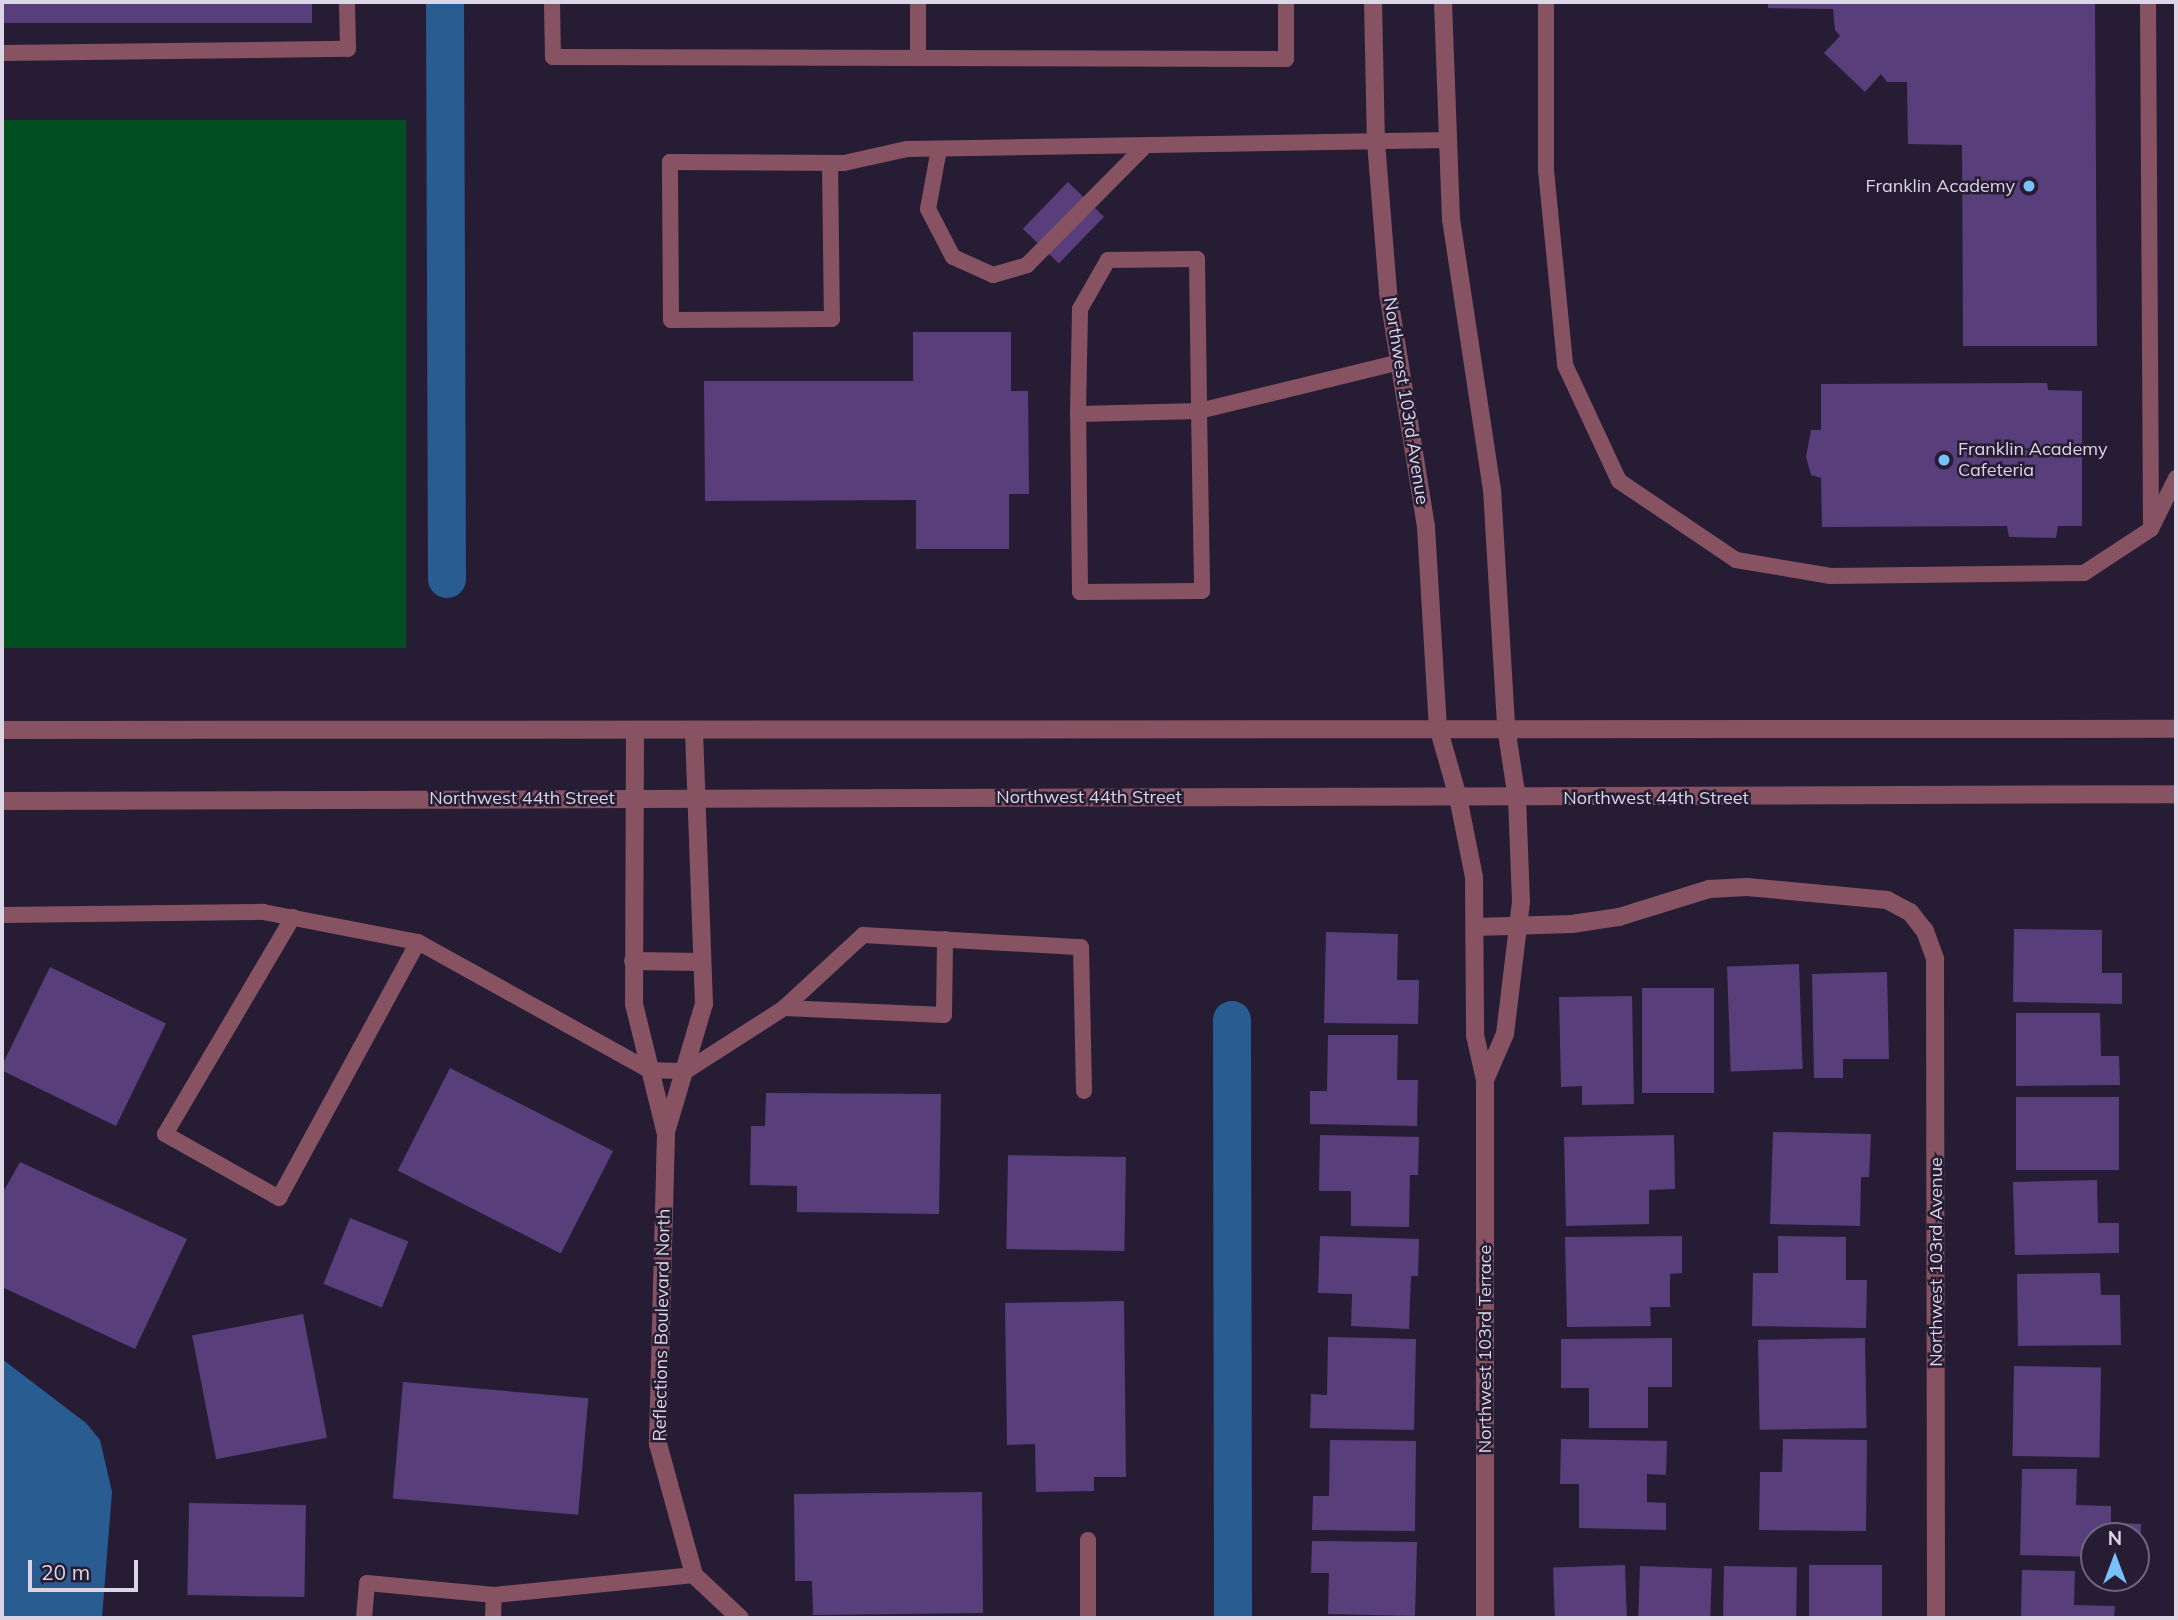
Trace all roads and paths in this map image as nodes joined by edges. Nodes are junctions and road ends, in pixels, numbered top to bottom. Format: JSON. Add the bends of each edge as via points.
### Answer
{"nodes":[{"id":1,"x":347,"y":2,"type":"edge"},
{"id":2,"x":552,"y":2,"type":"edge"},
{"id":3,"x":918,"y":2,"type":"edge"},
{"id":4,"x":1286,"y":2,"type":"edge"},
{"id":5,"x":1373,"y":2,"type":"edge"},
{"id":6,"x":1443,"y":2,"type":"edge"},
{"id":7,"x":1546,"y":2,"type":"edge"},
{"id":8,"x":2148,"y":2,"type":"edge"},
{"id":9,"x":2,"y":53,"type":"edge"},
{"id":10,"x":918,"y":58,"type":"junction"},
{"id":11,"x":1447,"y":140,"type":"junction"},
{"id":12,"x":1376,"y":142,"type":"junction"},
{"id":13,"x":1144,"y":147,"type":"junction"},
{"id":14,"x":939,"y":149,"type":"junction"},
{"id":15,"x":830,"y":163,"type":"junction"},
{"id":16,"x":1400,"y":362,"type":"junction"},
{"id":17,"x":1199,"y":411,"type":"junction"},
{"id":18,"x":1078,"y":414,"type":"junction"},
{"id":19,"x":2176,"y":478,"type":"edge"},
{"id":20,"x":2151,"y":528,"type":"junction"},
{"id":21,"x":1438,"y":727,"type":"junction"},
{"id":22,"x":1506,"y":727,"type":"junction"},
{"id":23,"x":2176,"y":729,"type":"edge"},
{"id":24,"x":2,"y":730,"type":"edge"},
{"id":25,"x":635,"y":732,"type":"junction"},
{"id":26,"x":694,"y":732,"type":"junction"},
{"id":27,"x":2176,"y":794,"type":"edge"},
{"id":28,"x":1458,"y":797,"type":"junction"},
{"id":29,"x":634,"y":798,"type":"junction"},
{"id":30,"x":697,"y":799,"type":"junction"},
{"id":31,"x":1517,"y":799,"type":"junction"},
{"id":32,"x":2,"y":801,"type":"edge"},
{"id":33,"x":2,"y":915,"type":"edge"},
{"id":34,"x":293,"y":917,"type":"junction"},
{"id":35,"x":1517,"y":926,"type":"junction"},
{"id":36,"x":1475,"y":927,"type":"junction"},
{"id":37,"x":945,"y":939,"type":"junction"},
{"id":38,"x":418,"y":942,"type":"junction"},
{"id":39,"x":634,"y":961,"type":"junction"},
{"id":40,"x":702,"y":962,"type":"junction"},
{"id":41,"x":783,"y":1008,"type":"junction"},
{"id":42,"x":649,"y":1070,"type":"junction"},
{"id":43,"x":685,"y":1071,"type":"junction"},
{"id":44,"x":1485,"y":1080,"type":"junction"},
{"id":45,"x":1084,"y":1091,"type":"dead end"},
{"id":46,"x":666,"y":1134,"type":"junction"},
{"id":47,"x":1088,"y":1540,"type":"dead end"},
{"id":48,"x":694,"y":1575,"type":"junction"},
{"id":49,"x":494,"y":1595,"type":"junction"},
{"id":50,"x":364,"y":1618,"type":"edge"},
{"id":51,"x":493,"y":1618,"type":"edge"},
{"id":52,"x":740,"y":1618,"type":"edge"},
{"id":53,"x":1088,"y":1618,"type":"edge"},
{"id":54,"x":1485,"y":1618,"type":"edge"},
{"id":55,"x":1936,"y":1618,"type":"edge"}],
"edges":[{"from":1,"to":9,"type":"lane","via":[[348,49]]},
{"from":2,"to":10,"type":"lane","via":[[553,57]]},
{"from":3,"to":10,"type":"lane"},
{"from":4,"to":10,"type":"lane","via":[[1286,59]]},
{"from":5,"to":12,"type":"street","name":"Northwest 103rd Avenue"},
{"from":6,"to":11,"type":"street"},
{"from":7,"to":20,"type":"lane","via":[[1546,170],[1566,365],[1619,481],[1736,560],[1831,576],[2084,573]]},
{"from":8,"to":20,"type":"lane"},
{"from":11,"to":12,"type":"lane"},
{"from":11,"to":22,"type":"street","via":[[1459,282],[1492,489]]},
{"from":12,"to":13,"type":"lane"},
{"from":12,"to":16,"type":"street","name":"Northwest 103rd Avenue","via":[[1388,292]]},
{"from":13,"to":14,"type":"lane"},
{"from":13,"to":14,"type":"lane","via":[[1027,265],[993,275],[953,257],[928,209]]},
{"from":14,"to":15,"type":"lane","via":[[907,149]]},
{"from":15,"to":15,"type":"lane","via":[[670,162],[671,320],[832,319]]},
{"from":16,"to":17,"type":"lane"},
{"from":16,"to":21,"type":"street","name":"Northwest 103rd Avenue","via":[[1426,527]]},
{"from":17,"to":18,"type":"lane"},
{"from":17,"to":18,"type":"lane","via":[[1197,259],[1108,260],[1080,309]]},
{"from":17,"to":18,"type":"lane","via":[[1202,590],[1188,591],[1080,592]]},
{"from":19,"to":20,"type":"lane"},
{"from":21,"to":22,"type":"street"},
{"from":21,"to":26,"type":"street"},
{"from":21,"to":28,"type":"street","name":"Northwest 103rd Avenue"},
{"from":22,"to":23,"type":"street"},
{"from":22,"to":31,"type":"street"},
{"from":24,"to":25,"type":"street"},
{"from":25,"to":26,"type":"street"},
{"from":25,"to":29,"type":"street","name":"Reflections Boulevard North"},
{"from":26,"to":30,"type":"street","name":"Reflections Boulevard North"},
{"from":27,"to":31,"type":"street","name":"Northwest 44th Street"},
{"from":28,"to":30,"type":"street","name":"Northwest 44th Street"},
{"from":28,"to":31,"type":"street","name":"Northwest 44th Street"},
{"from":28,"to":36,"type":"street","name":"Northwest 103rd Terrace","via":[[1474,877]]},
{"from":29,"to":30,"type":"street","name":"Northwest 44th Street"},
{"from":29,"to":32,"type":"street","name":"Northwest 44th Street"},
{"from":29,"to":39,"type":"street","name":"Reflections Boulevard North"},
{"from":30,"to":40,"type":"street","name":"Reflections Boulevard North"},
{"from":31,"to":35,"type":"street","name":"Northwest 103rd Terrace","via":[[1521,866]]},
{"from":33,"to":34,"type":"lane","via":[[263,912]]},
{"from":34,"to":38,"type":"lane"},
{"from":34,"to":38,"type":"lane","via":[[165,1134],[279,1198]]},
{"from":35,"to":36,"type":"street"},
{"from":35,"to":44,"type":"street","name":"Northwest 103rd Terrace","via":[[1505,1034]]},
{"from":35,"to":55,"type":"street","name":"Northwest 103rd Avenue","via":[[1619,917],[1709,889],[1747,887],[1851,893],[1887,900],[1910,912],[1925,930],[1935,959]]},
{"from":36,"to":44,"type":"street","name":"Northwest 103rd Terrace","via":[[1475,1035]]},
{"from":37,"to":41,"type":"lane","via":[[863,935]]},
{"from":37,"to":41,"type":"lane","via":[[944,1015]]},
{"from":37,"to":45,"type":"lane","via":[[1082,947]]},
{"from":38,"to":42,"type":"lane"},
{"from":39,"to":40,"type":"street"},
{"from":39,"to":42,"type":"street","name":"Reflections Boulevard North","via":[[634,1004]]},
{"from":40,"to":43,"type":"street","name":"Reflections Boulevard North","via":[[704,1004]]},
{"from":41,"to":43,"type":"lane"},
{"from":42,"to":43,"type":"lane"},
{"from":42,"to":46,"type":"street","name":"Reflections Boulevard North"},
{"from":43,"to":46,"type":"street","name":"Reflections Boulevard North"},
{"from":44,"to":54,"type":"street","name":"Northwest 103rd Terrace"},
{"from":46,"to":48,"type":"street","name":"Reflections Boulevard North","via":[[658,1444]]},
{"from":47,"to":53,"type":"lane"},
{"from":48,"to":49,"type":"lane"},
{"from":48,"to":52,"type":"street"},
{"from":49,"to":50,"type":"lane","via":[[367,1583]]},
{"from":49,"to":51,"type":"lane"}]}
